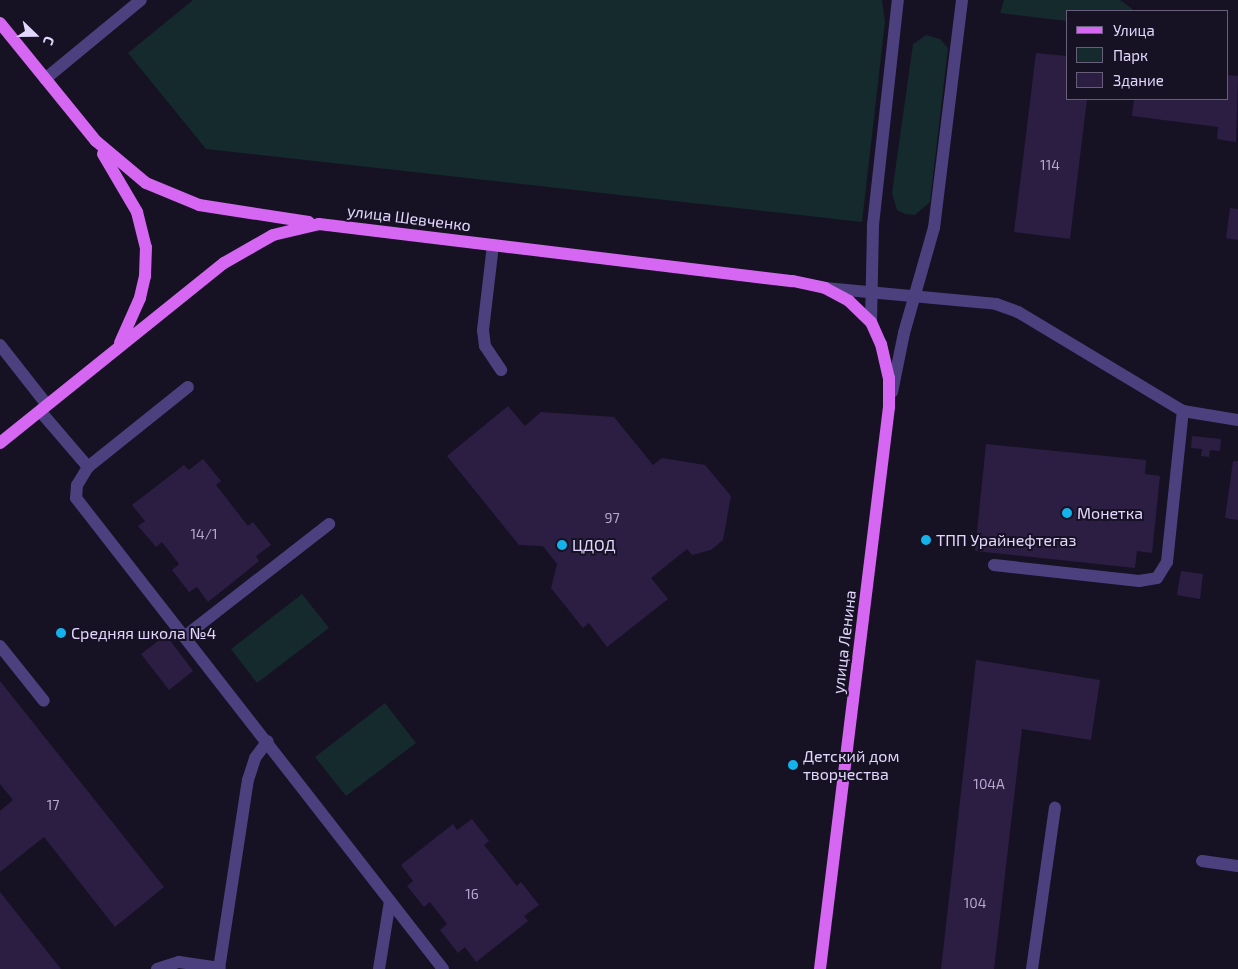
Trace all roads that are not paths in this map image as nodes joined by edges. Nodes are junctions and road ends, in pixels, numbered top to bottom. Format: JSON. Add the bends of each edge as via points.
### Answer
{"nodes":[{"id":1,"x":141,"y":0,"type":"edge"},
{"id":2,"x":898,"y":0,"type":"edge"},
{"id":3,"x":962,"y":0,"type":"edge"},
{"id":4,"x":0,"y":23,"type":"edge"},
{"id":5,"x":46,"y":79,"type":"junction"},
{"id":6,"x":96,"y":141,"type":"junction"},
{"id":7,"x":319,"y":224,"type":"junction"},
{"id":8,"x":493,"y":245,"type":"junction"},
{"id":9,"x":826,"y":288,"type":"junction"},
{"id":10,"x":871,"y":293,"type":"junction"},
{"id":11,"x":914,"y":296,"type":"junction"},
{"id":12,"x":871,"y":322,"type":"junction"},
{"id":13,"x":0,"y":346,"type":"edge"},
{"id":14,"x":116,"y":350,"type":"junction"},
{"id":15,"x":501,"y":370,"type":"dead end"},
{"id":16,"x":188,"y":386,"type":"dead end"},
{"id":17,"x":889,"y":407,"type":"junction"},
{"id":18,"x":44,"y":408,"type":"junction"},
{"id":19,"x":1183,"y":412,"type":"junction"},
{"id":20,"x":1238,"y":420,"type":"edge"},
{"id":21,"x":0,"y":443,"type":"edge"},
{"id":22,"x":88,"y":467,"type":"junction"},
{"id":23,"x":329,"y":524,"type":"dead end"},
{"id":24,"x":994,"y":565,"type":"dead end"},
{"id":25,"x":184,"y":637,"type":"junction"},
{"id":26,"x":0,"y":646,"type":"edge"},
{"id":27,"x":44,"y":701,"type":"dead end"},
{"id":28,"x":268,"y":741,"type":"junction"},
{"id":29,"x":1055,"y":808,"type":"dead end"},
{"id":30,"x":1202,"y":861,"type":"dead end"},
{"id":31,"x":1238,"y":866,"type":"edge"},
{"id":32,"x":390,"y":901,"type":"junction"},
{"id":33,"x":220,"y":968,"type":"edge"},
{"id":34,"x":157,"y":969,"type":"edge"},
{"id":35,"x":379,"y":969,"type":"edge"},
{"id":36,"x":443,"y":969,"type":"edge"},
{"id":37,"x":820,"y":969,"type":"edge"},
{"id":38,"x":1032,"y":969,"type":"edge"}],
"edges":[{"from":1,"to":5,"type":"street"},
{"from":2,"to":10,"type":"street","via":[[872,225]]},
{"from":3,"to":11,"type":"street","via":[[934,228]]},
{"from":4,"to":5,"type":"main road"},
{"from":5,"to":6,"type":"main road"},
{"from":6,"to":7,"type":"main road","via":[[146,184],[183,201]]},
{"from":6,"to":14,"type":"main road","via":[[136,212],[146,247],[140,298]]},
{"from":7,"to":8,"type":"main road","name":"улица Шевченко"},
{"from":7,"to":14,"type":"main road","name":"улица Шевченко","via":[[291,229],[253,244]]},
{"from":8,"to":9,"type":"main road","name":"улица Шевченко","via":[[793,281]]},
{"from":8,"to":15,"type":"street","via":[[483,330],[485,346]]},
{"from":9,"to":10,"type":"street"},
{"from":9,"to":12,"type":"main road","name":"улица Шевченко","via":[[849,300]]},
{"from":10,"to":11,"type":"street"},
{"from":10,"to":12,"type":"street"},
{"from":11,"to":17,"type":"street"},
{"from":11,"to":19,"type":"street","via":[[996,304],[1018,312]]},
{"from":12,"to":17,"type":"main road","name":"улица Ленина","via":[[882,344],[889,378]]},
{"from":13,"to":18,"type":"street"},
{"from":14,"to":18,"type":"main road","name":"улица Шевченко"},
{"from":16,"to":22,"type":"street"},
{"from":17,"to":37,"type":"main road","name":"улица Ленина"},
{"from":18,"to":21,"type":"main road","name":"улица Шевченко"},
{"from":18,"to":22,"type":"street"},
{"from":19,"to":20,"type":"street"},
{"from":19,"to":24,"type":"street","via":[[1167,562],[1157,578],[1139,581]]},
{"from":22,"to":25,"type":"street","via":[[77,485],[76,498]]},
{"from":23,"to":25,"type":"street"},
{"from":25,"to":28,"type":"street"},
{"from":26,"to":27,"type":"street"},
{"from":28,"to":32,"type":"street"},
{"from":28,"to":33,"type":"street","via":[[256,758],[248,780]]},
{"from":29,"to":38,"type":"street"},
{"from":30,"to":31,"type":"street"},
{"from":32,"to":35,"type":"street"},
{"from":32,"to":36,"type":"street"},
{"from":33,"to":34,"type":"street","via":[[179,962]]}]}
